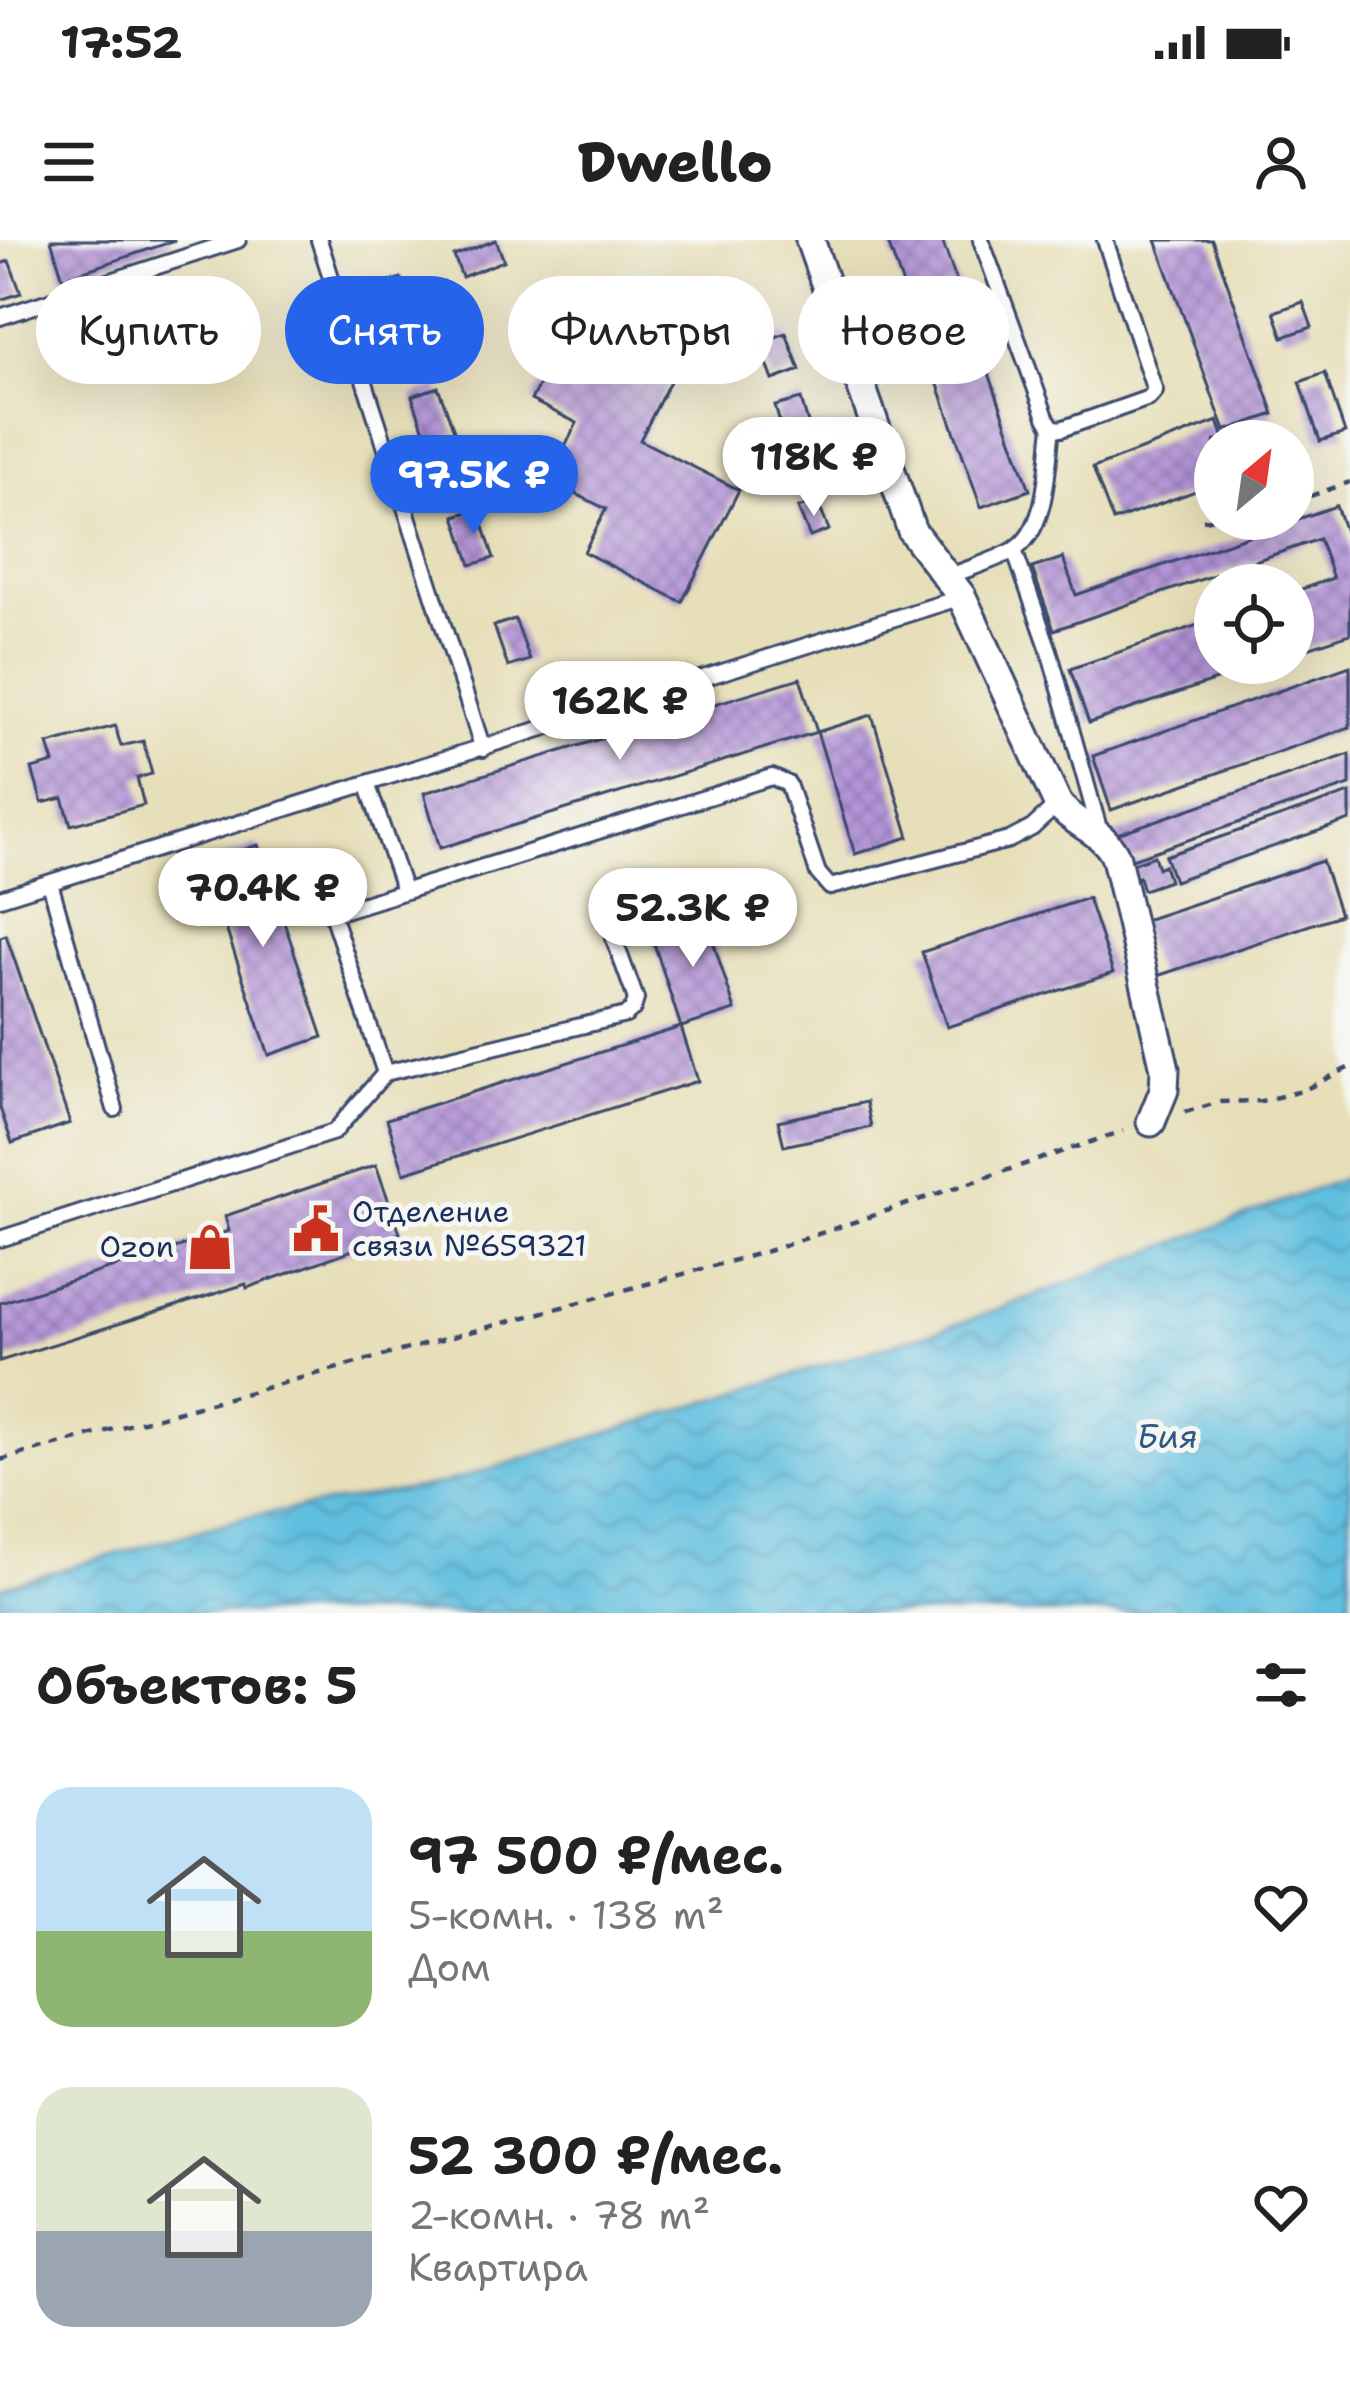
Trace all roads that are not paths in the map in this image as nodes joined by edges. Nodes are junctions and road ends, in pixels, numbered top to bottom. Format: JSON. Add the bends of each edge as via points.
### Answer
{"nodes":[{"id":1,"x":238,"y":240,"type":"edge"},
{"id":2,"x":319,"y":240,"type":"edge"},
{"id":3,"x":811,"y":240,"type":"edge"},
{"id":4,"x":981,"y":240,"type":"edge"},
{"id":5,"x":1105,"y":240,"type":"edge"},
{"id":6,"x":0,"y":317,"type":"edge"},
{"id":7,"x":1052,"y":427,"type":"junction"},
{"id":8,"x":1014,"y":550,"type":"junction"},
{"id":9,"x":956,"y":586,"type":"junction"},
{"id":10,"x":483,"y":749,"type":"junction"},
{"id":11,"x":368,"y":785,"type":"junction"},
{"id":12,"x":1058,"y":804,"type":"junction"},
{"id":13,"x":1098,"y":825,"type":"dead end"},
{"id":14,"x":50,"y":883,"type":"junction"},
{"id":15,"x":404,"y":891,"type":"junction"},
{"id":16,"x":0,"y":898,"type":"edge"},
{"id":17,"x":614,"y":939,"type":"dead end"},
{"id":18,"x":385,"y":1073,"type":"junction"},
{"id":19,"x":115,"y":1109,"type":"dead end"},
{"id":20,"x":1151,"y":1122,"type":"road end"},
{"id":21,"x":0,"y":1239,"type":"edge"}],
"edges":[{"from":1,"to":6,"type":"lane"},
{"from":2,"to":10,"type":"lane"},
{"from":3,"to":9,"type":"street","via":[[913,531]]},
{"from":4,"to":7,"type":"lane"},
{"from":5,"to":7,"type":"lane","via":[[1155,392]]},
{"from":7,"to":8,"type":"lane","via":[[1035,523]]},
{"from":8,"to":9,"type":"lane"},
{"from":8,"to":13,"type":"lane"},
{"from":9,"to":10,"type":"lane"},
{"from":9,"to":12,"type":"street"},
{"from":10,"to":11,"type":"lane"},
{"from":11,"to":14,"type":"lane"},
{"from":11,"to":15,"type":"lane"},
{"from":12,"to":15,"type":"lane","via":[[1010,840],[830,887],[788,784],[772,777]]},
{"from":12,"to":20,"type":"street","via":[[1108,841],[1116,858],[1165,1069]]},
{"from":14,"to":16,"type":"lane"},
{"from":14,"to":19,"type":"lane"},
{"from":15,"to":18,"type":"lane","via":[[332,914]]},
{"from":17,"to":18,"type":"lane","via":[[636,999],[626,1015]]},
{"from":18,"to":21,"type":"lane","via":[[334,1132]]}]}
